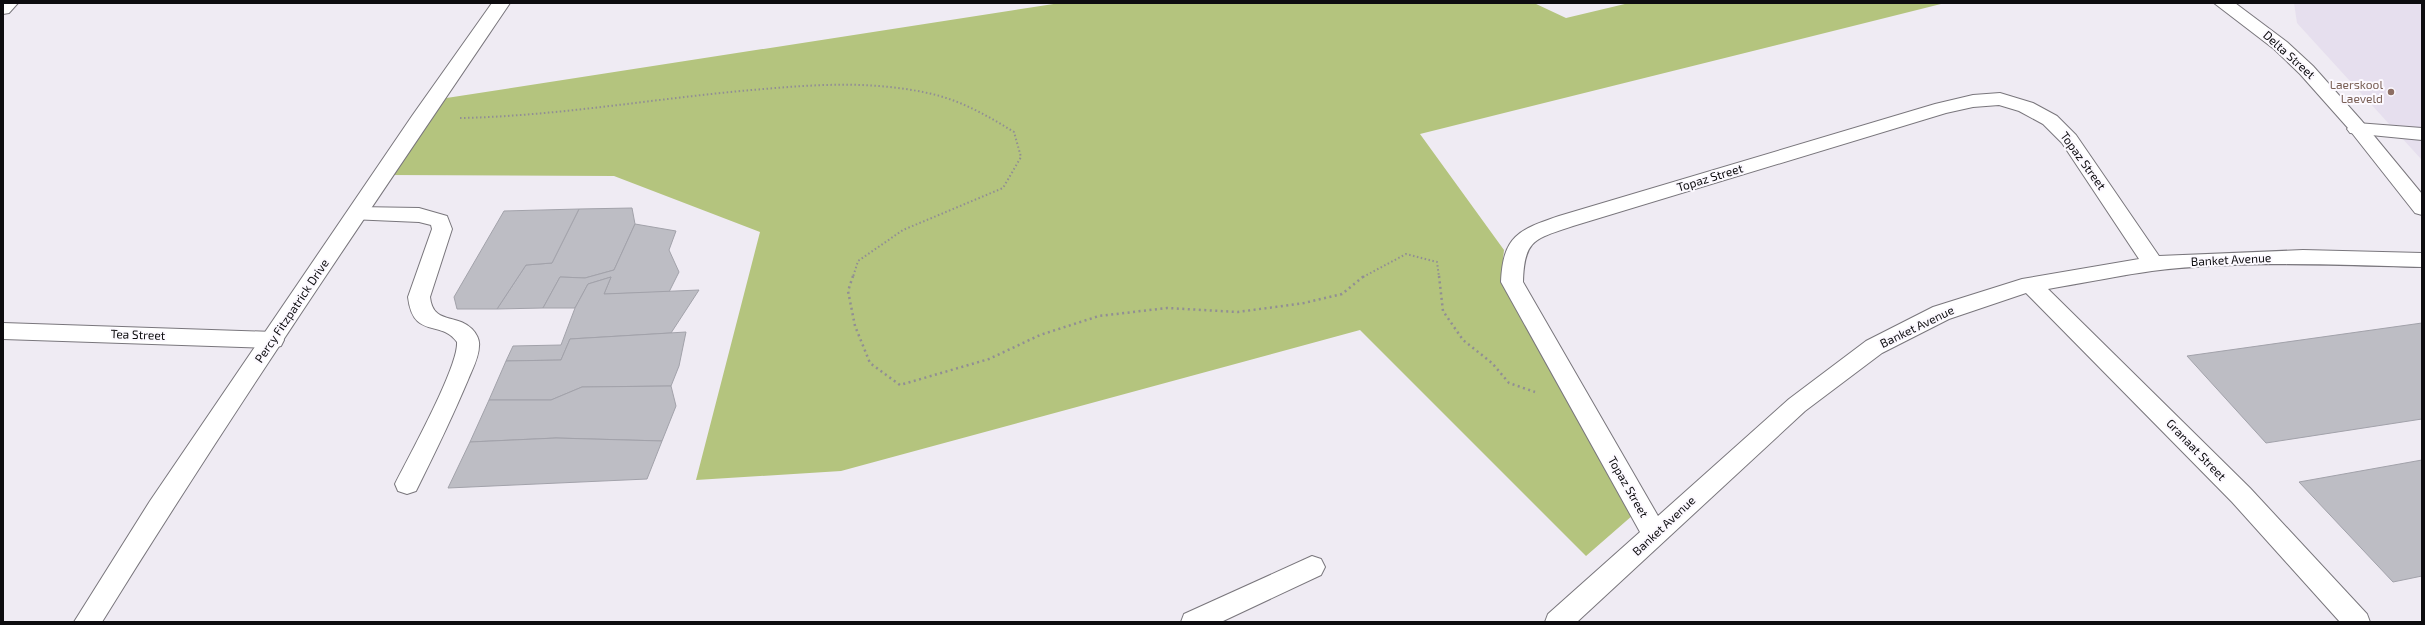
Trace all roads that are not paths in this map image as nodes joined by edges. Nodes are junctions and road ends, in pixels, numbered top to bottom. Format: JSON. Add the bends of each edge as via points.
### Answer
{"nodes":[{"id":1,"x":10,"y":3,"type":"edge"},
{"id":2,"x":501,"y":3,"type":"edge"},
{"id":3,"x":2223,"y":3,"type":"edge"},
{"id":4,"x":3,"y":9,"type":"edge"},
{"id":5,"x":2358,"y":129,"type":"junction"},
{"id":6,"x":2422,"y":134,"type":"edge"},
{"id":7,"x":2422,"y":208,"type":"edge"},
{"id":8,"x":357,"y":214,"type":"junction"},
{"id":9,"x":2422,"y":260,"type":"edge"},
{"id":10,"x":2153,"y":264,"type":"junction"},
{"id":11,"x":2030,"y":284,"type":"junction"},
{"id":12,"x":3,"y":331,"type":"edge"},
{"id":13,"x":273,"y":340,"type":"junction"},
{"id":14,"x":407,"y":484,"type":"dead end"},
{"id":15,"x":1654,"y":533,"type":"junction"},
{"id":16,"x":1312,"y":567,"type":"dead end"},
{"id":17,"x":87,"y":622,"type":"edge"},
{"id":18,"x":1194,"y":622,"type":"edge"},
{"id":19,"x":1558,"y":622,"type":"edge"},
{"id":20,"x":2357,"y":622,"type":"edge"}],
"edges":[{"from":1,"to":4,"type":"street"},
{"from":2,"to":8,"type":"street","name":"Percy Fitzpatrick Drive"},
{"from":3,"to":5,"type":"street","name":"Delta Street","via":[[2244,16],[2283,48],[2322,85]]},
{"from":5,"to":6,"type":"street"},
{"from":5,"to":7,"type":"street","name":"Delta Street"},
{"from":8,"to":13,"type":"street","name":"Percy Fitzpatrick Drive"},
{"from":8,"to":14,"type":"street","via":[[419,215],[440,221],[442,229],[419,297],[419,307],[422,314],[430,320],[457,330],[464,334],[468,341],[468,349],[452,391]]},
{"from":9,"to":10,"type":"street","name":"Banket Avenue","via":[[2303,257]]},
{"from":10,"to":11,"type":"street","name":"Banket Avenue"},
{"from":10,"to":15,"type":"street","name":"Topaz Street","via":[[2068,139],[2050,120],[2026,107],[2000,99],[1973,101],[1942,108],[1573,219],[1528,235],[1515,247],[1512,282]]},
{"from":11,"to":15,"type":"street","name":"Banket Avenue","via":[[1941,312],[1874,347],[1797,405]]},
{"from":11,"to":20,"type":"street","name":"Granaat Street","via":[[2241,495]]},
{"from":12,"to":13,"type":"street","name":"Tea Street"},
{"from":13,"to":17,"type":"street","name":"Percy Fitzpatrick Drive","via":[[159,508]]},
{"from":15,"to":19,"type":"street","name":"Banket Avenue"},
{"from":16,"to":18,"type":"street"}]}
